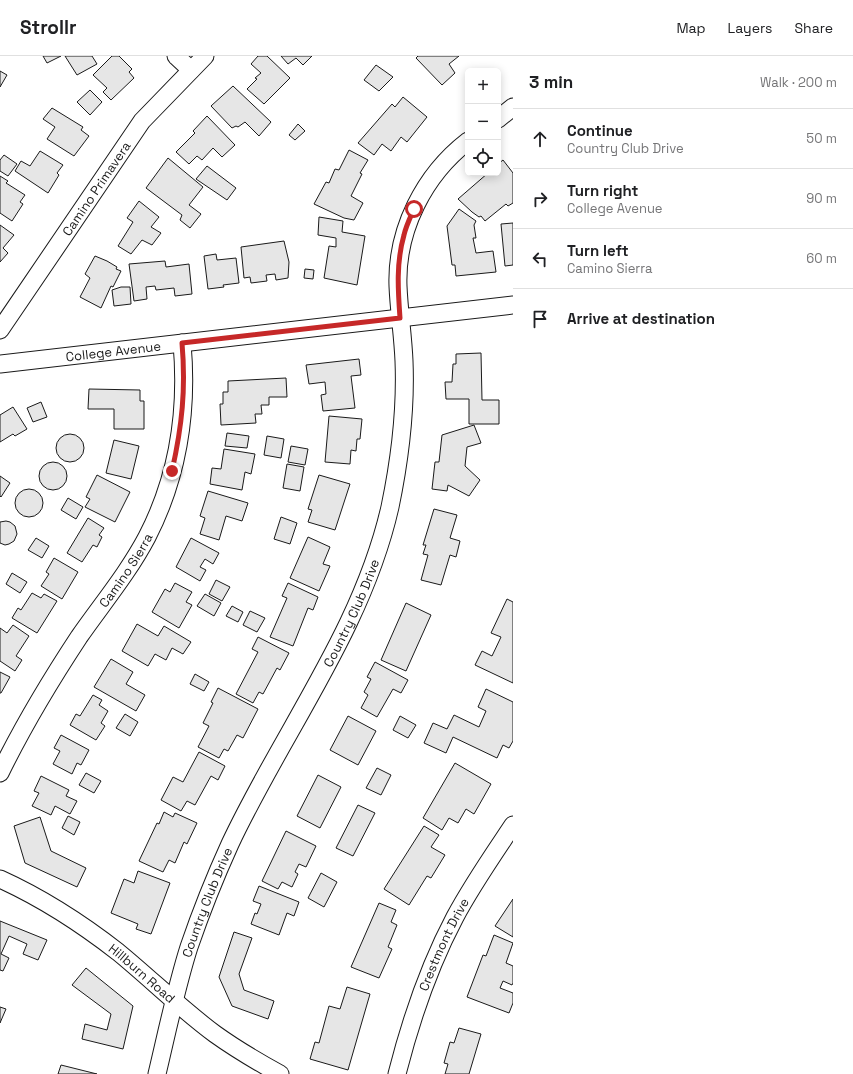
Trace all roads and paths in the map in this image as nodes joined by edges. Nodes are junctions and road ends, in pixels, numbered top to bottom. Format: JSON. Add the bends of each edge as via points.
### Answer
{"nodes":[{"id":1,"x":176,"y":56,"type":"edge"},
{"id":2,"x":205,"y":56,"type":"edge"},
{"id":3,"x":191,"y":70,"type":"junction"},
{"id":4,"x":513,"y":107,"type":"edge"},
{"id":5,"x":501,"y":117,"type":"edge"},
{"id":6,"x":465,"y":144,"type":"edge"},
{"id":7,"x":513,"y":305,"type":"edge"},
{"id":8,"x":400,"y":318,"type":"junction"},
{"id":9,"x":0,"y":330,"type":"edge"},
{"id":10,"x":182,"y":343,"type":"junction"},
{"id":11,"x":0,"y":364,"type":"edge"},
{"id":12,"x":0,"y":773,"type":"edge"},
{"id":13,"x":513,"y":825,"type":"edge"},
{"id":14,"x":0,"y":879,"type":"edge"},
{"id":15,"x":174,"y":1002,"type":"junction"},
{"id":16,"x":157,"y":1074,"type":"edge"},
{"id":17,"x":280,"y":1074,"type":"edge"},
{"id":18,"x":397,"y":1074,"type":"edge"}],
"edges":[{"from":1,"to":3,"type":"street"},
{"from":2,"to":3,"type":"street","name":"Camino Primavera"},
{"from":3,"to":9,"type":"street","name":"Camino Primavera","via":[[142,121]]},
{"from":4,"to":5,"type":"street"},
{"from":6,"to":8,"type":"street","name":"Country Club Drive","via":[[442,165],[427,185],[404,235],[399,259]]},
{"from":7,"to":8,"type":"street","name":"College Avenue"},
{"from":8,"to":10,"type":"street","name":"College Avenue"},
{"from":8,"to":15,"type":"street","name":"Country Club Drive","via":[[404,362],[403,418],[399,459],[380,545],[364,591],[343,636],[231,842],[208,894],[189,947]]},
{"from":10,"to":11,"type":"street","name":"College Avenue"},
{"from":10,"to":12,"type":"street","name":"Camino Sierra","via":[[184,400],[180,436],[161,504],[147,537],[129,568],[45,691]]},
{"from":13,"to":18,"type":"street","name":"Crestmont Drive","via":[[455,916],[437,952],[418,999]]},
{"from":14,"to":15,"type":"street","name":"Hillburn Road","via":[[83,927],[118,953]]},
{"from":15,"to":16,"type":"street","name":"Country Club Drive"},
{"from":15,"to":17,"type":"street","name":"Hillburn Road","via":[[215,1034]]}]}
